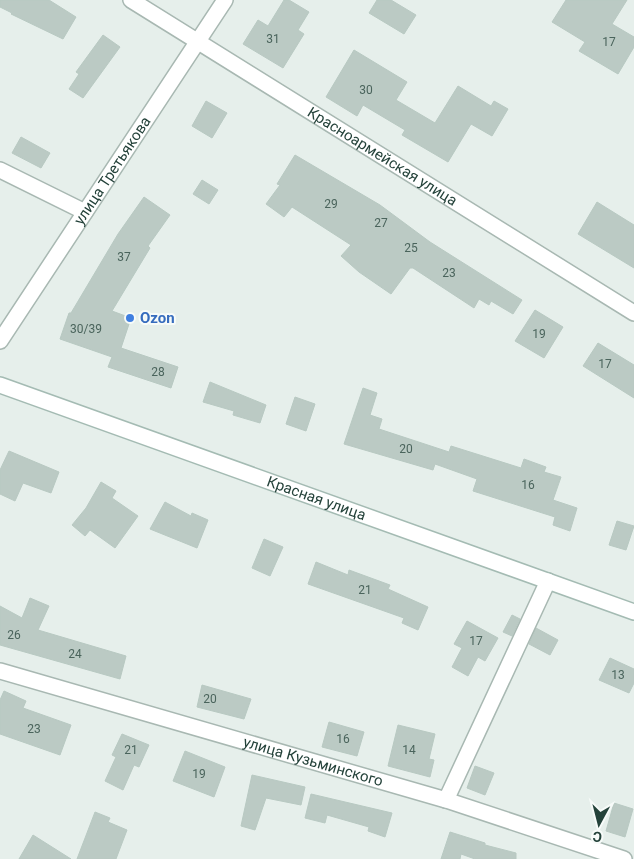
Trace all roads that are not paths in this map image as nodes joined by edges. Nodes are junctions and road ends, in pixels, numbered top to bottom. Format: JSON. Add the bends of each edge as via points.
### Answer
{"nodes":[{"id":1,"x":131,"y":0,"type":"edge"},
{"id":2,"x":225,"y":0,"type":"edge"},
{"id":3,"x":198,"y":40,"type":"junction"},
{"id":4,"x":0,"y":170,"type":"edge"},
{"id":5,"x":85,"y":212,"type":"junction"},
{"id":6,"x":634,"y":314,"type":"edge"},
{"id":7,"x":0,"y":341,"type":"edge"},
{"id":8,"x":0,"y":385,"type":"edge"},
{"id":9,"x":548,"y":582,"type":"junction"},
{"id":10,"x":634,"y":612,"type":"edge"},
{"id":11,"x":0,"y":671,"type":"edge"},
{"id":12,"x":446,"y":800,"type":"junction"},
{"id":13,"x":624,"y":859,"type":"edge"}],
"edges":[{"from":1,"to":3,"type":"street","name":"Красноармейская улица"},
{"from":2,"to":3,"type":"street","name":"улица Третьякова"},
{"from":3,"to":5,"type":"street","name":"улица Третьякова"},
{"from":3,"to":6,"type":"street","name":"Красноармейская улица"},
{"from":4,"to":5,"type":"street"},
{"from":5,"to":7,"type":"street","name":"улица Третьякова"},
{"from":8,"to":9,"type":"street","name":"Красная улица"},
{"from":9,"to":10,"type":"street","name":"Красная улица"},
{"from":9,"to":12,"type":"street"},
{"from":11,"to":12,"type":"street","name":"улица Кузьминского"},
{"from":12,"to":13,"type":"street","name":"улица Кузьминского"}]}
